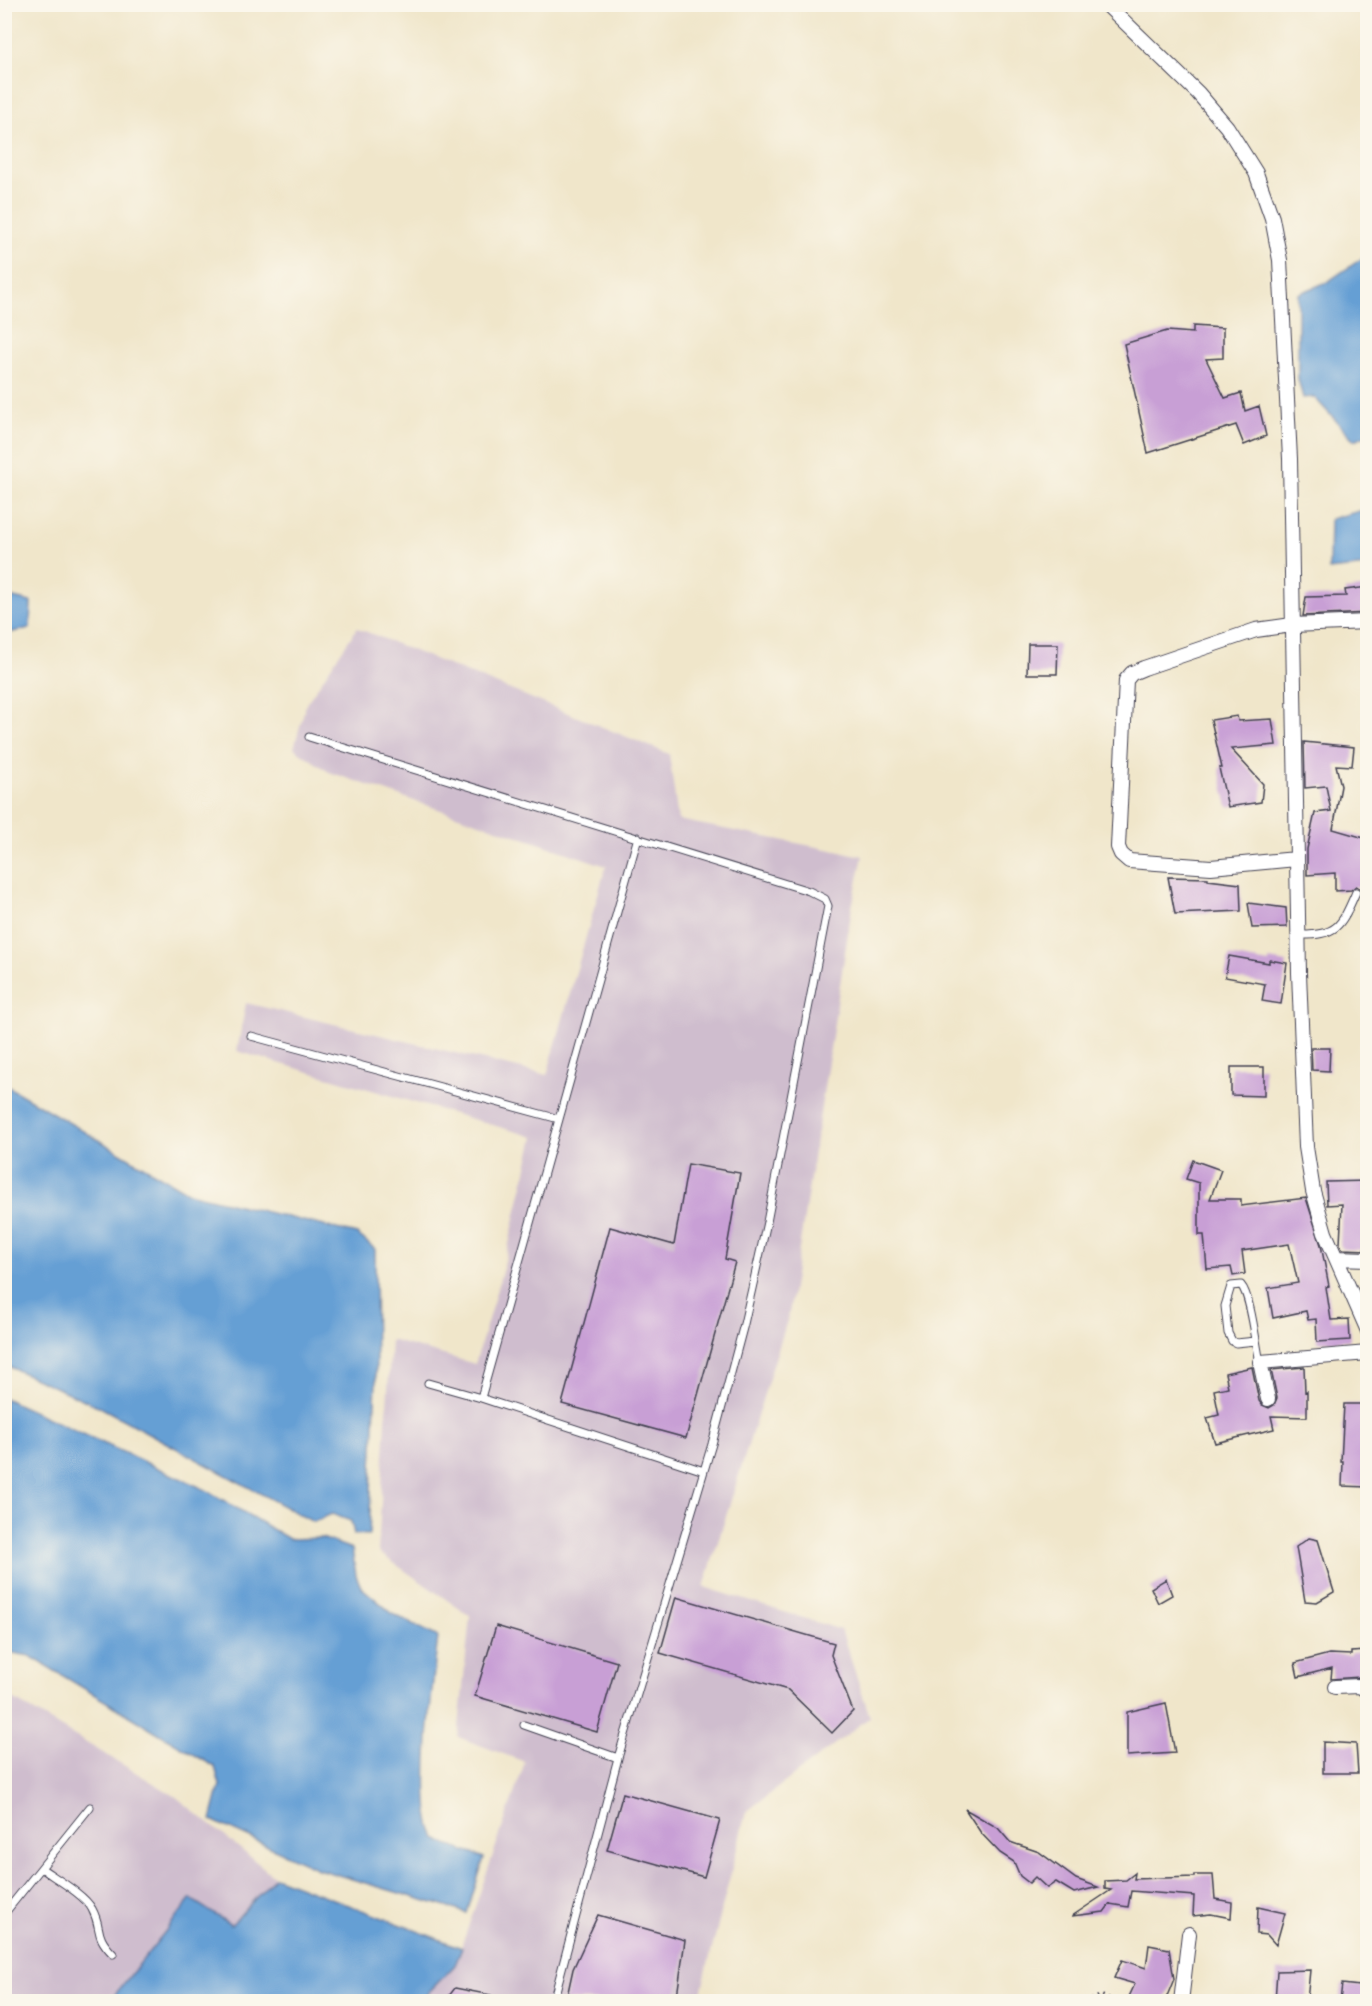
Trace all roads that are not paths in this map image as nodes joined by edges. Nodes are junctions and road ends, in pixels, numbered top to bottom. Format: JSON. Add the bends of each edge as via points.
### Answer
{"nodes":[{"id":1,"x":1106,"y":4,"type":"edge"},
{"id":2,"x":1368,"y":622,"type":"edge"},
{"id":3,"x":1292,"y":625,"type":"junction"},
{"id":4,"x":309,"y":737,"type":"dead end"},
{"id":5,"x":638,"y":837,"type":"junction"},
{"id":6,"x":1296,"y":859,"type":"junction"},
{"id":7,"x":1356,"y":892,"type":"dead end"},
{"id":8,"x":1298,"y":935,"type":"junction"},
{"id":9,"x":251,"y":1036,"type":"dead end"},
{"id":10,"x":559,"y":1119,"type":"junction"},
{"id":11,"x":1336,"y":1258,"type":"junction"},
{"id":12,"x":1368,"y":1259,"type":"edge"},
{"id":13,"x":1368,"y":1331,"type":"edge"},
{"id":14,"x":1256,"y":1341,"type":"junction"},
{"id":15,"x":1368,"y":1353,"type":"edge"},
{"id":16,"x":1260,"y":1362,"type":"junction"},
{"id":17,"x":428,"y":1383,"type":"dead end"},
{"id":18,"x":481,"y":1398,"type":"junction"},
{"id":19,"x":1268,"y":1399,"type":"dead end"},
{"id":20,"x":704,"y":1471,"type":"junction"},
{"id":21,"x":1335,"y":1687,"type":"dead end"},
{"id":22,"x":1368,"y":1692,"type":"edge"},
{"id":23,"x":524,"y":1725,"type":"dead end"},
{"id":24,"x":618,"y":1758,"type":"junction"},
{"id":25,"x":90,"y":1807,"type":"dead end"},
{"id":26,"x":41,"y":1868,"type":"junction"},
{"id":27,"x":4,"y":1914,"type":"edge"},
{"id":28,"x":1189,"y":1934,"type":"dead end"},
{"id":29,"x":113,"y":1954,"type":"dead end"},
{"id":30,"x":553,"y":2001,"type":"edge"},
{"id":31,"x":1181,"y":2001,"type":"edge"}],
"edges":[{"from":1,"to":3,"type":"street","via":[[1198,93],[1227,127],[1256,172],[1272,218],[1281,260],[1290,459]]},
{"from":2,"to":3,"type":"street"},
{"from":3,"to":6,"type":"street"},
{"from":3,"to":6,"type":"street","via":[[1256,630],[1144,668],[1126,680],[1118,846],[1129,861],[1180,866]]},
{"from":4,"to":5,"type":"lane"},
{"from":5,"to":10,"type":"lane"},
{"from":5,"to":20,"type":"lane","via":[[809,891],[825,899],[828,906],[767,1222]]},
{"from":6,"to":8,"type":"street"},
{"from":7,"to":8,"type":"lane","via":[[1345,916],[1333,930],[1320,936]]},
{"from":8,"to":11,"type":"street","via":[[1306,1147],[1313,1191]]},
{"from":9,"to":10,"type":"lane"},
{"from":10,"to":18,"type":"lane"},
{"from":11,"to":12,"type":"street"},
{"from":11,"to":13,"type":"street"},
{"from":14,"to":14,"type":"lane","via":[[1236,1343],[1228,1333],[1225,1306],[1231,1286],[1244,1288]]},
{"from":14,"to":16,"type":"lane"},
{"from":15,"to":16,"type":"street"},
{"from":16,"to":19,"type":"street"},
{"from":17,"to":18,"type":"lane"},
{"from":18,"to":20,"type":"lane"},
{"from":20,"to":24,"type":"lane"},
{"from":21,"to":22,"type":"street","via":[[1360,1686]]},
{"from":23,"to":24,"type":"lane"},
{"from":24,"to":30,"type":"lane"},
{"from":25,"to":26,"type":"lane"},
{"from":26,"to":27,"type":"lane"},
{"from":26,"to":29,"type":"lane","via":[[91,1906],[103,1944]]},
{"from":28,"to":31,"type":"street"}]}
